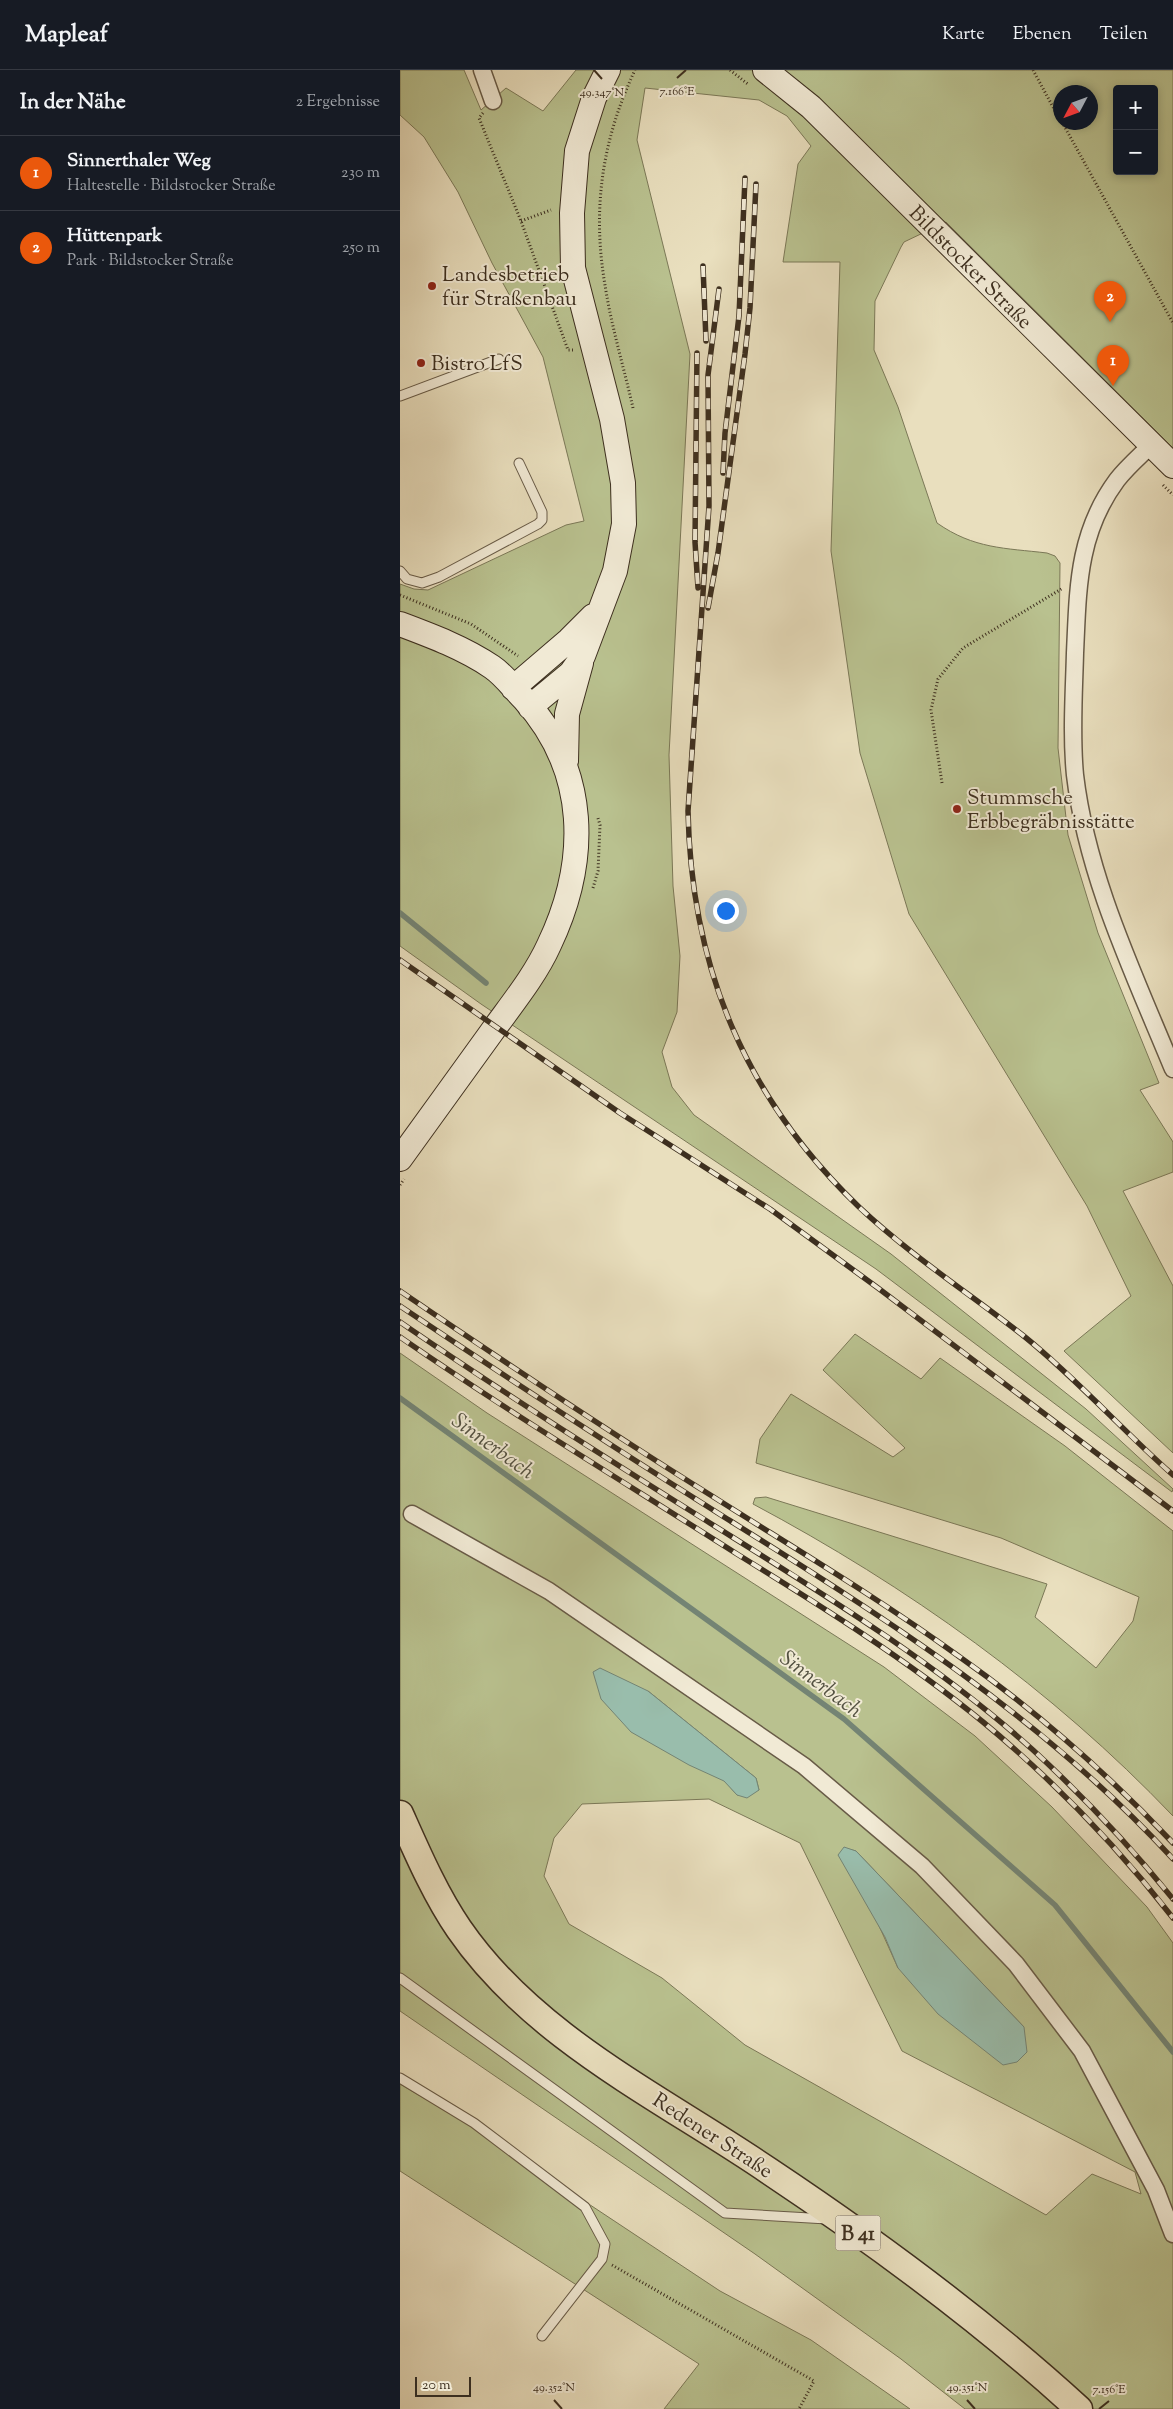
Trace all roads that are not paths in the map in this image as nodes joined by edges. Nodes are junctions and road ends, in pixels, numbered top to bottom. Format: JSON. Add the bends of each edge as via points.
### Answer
{"nodes":[{"id":1,"x":482,"y":70,"type":"edge"},
{"id":2,"x":608,"y":70,"type":"edge"},
{"id":3,"x":765,"y":70,"type":"edge"},
{"id":4,"x":493,"y":101,"type":"road end"},
{"id":5,"x":499,"y":359,"type":"dead end"},
{"id":6,"x":400,"y":396,"type":"edge"},
{"id":7,"x":1151,"y":445,"type":"junction"},
{"id":8,"x":518,"y":463,"type":"dead end"},
{"id":9,"x":1173,"y":466,"type":"edge"},
{"id":10,"x":400,"y":571,"type":"edge"},
{"id":11,"x":601,"y":608,"type":"junction"},
{"id":12,"x":400,"y":624,"type":"edge"},
{"id":13,"x":583,"y":656,"type":"junction"},
{"id":14,"x":514,"y":688,"type":"junction"},
{"id":15,"x":530,"y":706,"type":"junction"},
{"id":16,"x":565,"y":770,"type":"junction"},
{"id":17,"x":1173,"y":1068,"type":"edge"},
{"id":18,"x":400,"y":1158,"type":"edge"},
{"id":19,"x":412,"y":1514,"type":"dead end"},
{"id":20,"x":400,"y":1814,"type":"edge"},
{"id":21,"x":400,"y":1837,"type":"edge"},
{"id":22,"x":400,"y":1841,"type":"edge"},
{"id":23,"x":417,"y":1868,"type":"junction"},
{"id":24,"x":458,"y":1928,"type":"junction"},
{"id":25,"x":400,"y":1978,"type":"edge"},
{"id":26,"x":400,"y":2078,"type":"edge"},
{"id":27,"x":840,"y":2220,"type":"junction"},
{"id":28,"x":1173,"y":2234,"type":"edge"},
{"id":29,"x":542,"y":2336,"type":"dead end"},
{"id":30,"x":1079,"y":2409,"type":"edge"}],
"edges":[{"from":1,"to":4,"type":"street"},
{"from":2,"to":11,"type":"main road","via":[[594,98],[577,152],[573,203],[573,268],[612,419],[623,484],[624,524],[615,571]]},
{"from":3,"to":7,"type":"main road","name":"Bildstocker Straße","via":[[818,114]]},
{"from":5,"to":6,"type":"lane"},
{"from":7,"to":9,"type":"main road","name":"Bildstocker Straße"},
{"from":7,"to":17,"type":"street","via":[[1118,479],[1103,501],[1084,547],[1078,578],[1075,774],[1087,836],[1125,951]]},
{"from":8,"to":10,"type":"lane","via":[[542,512],[538,524],[422,583],[408,579]]},
{"from":11,"to":13,"type":"main road"},
{"from":11,"to":14,"type":"main road"},
{"from":12,"to":14,"type":"main road","via":[[443,640],[493,668]]},
{"from":13,"to":15,"type":"main road","via":[[571,673]]},
{"from":13,"to":16,"type":"main road","via":[[567,714]]},
{"from":14,"to":15,"type":"main road"},
{"from":15,"to":16,"type":"main road","via":[[553,738]]},
{"from":16,"to":18,"type":"main road","via":[[577,814],[577,861],[568,902],[549,947]]},
{"from":19,"to":28,"type":"street","via":[[549,1590],[804,1766],[922,1866],[1016,1964],[1082,2051],[1156,2190]]},
{"from":20,"to":24,"type":"main road","name":"Redener Straße","number":"B 41"},
{"from":21,"to":23,"type":"main road"},
{"from":22,"to":23,"type":"main road","number":"B 41"},
{"from":23,"to":24,"type":"main road","number":"B 41"},
{"from":24,"to":27,"type":"main road","name":"Redener Straße","number":"B 41","via":[[486,1963],[532,2009],[566,2036]]},
{"from":25,"to":27,"type":"lane","via":[[726,2213]]},
{"from":26,"to":29,"type":"lane","via":[[474,2123],[585,2207],[605,2244],[602,2259]]},
{"from":27,"to":30,"type":"main road","name":"Redener Straße","number":"B 41","via":[[926,2280]]}]}
